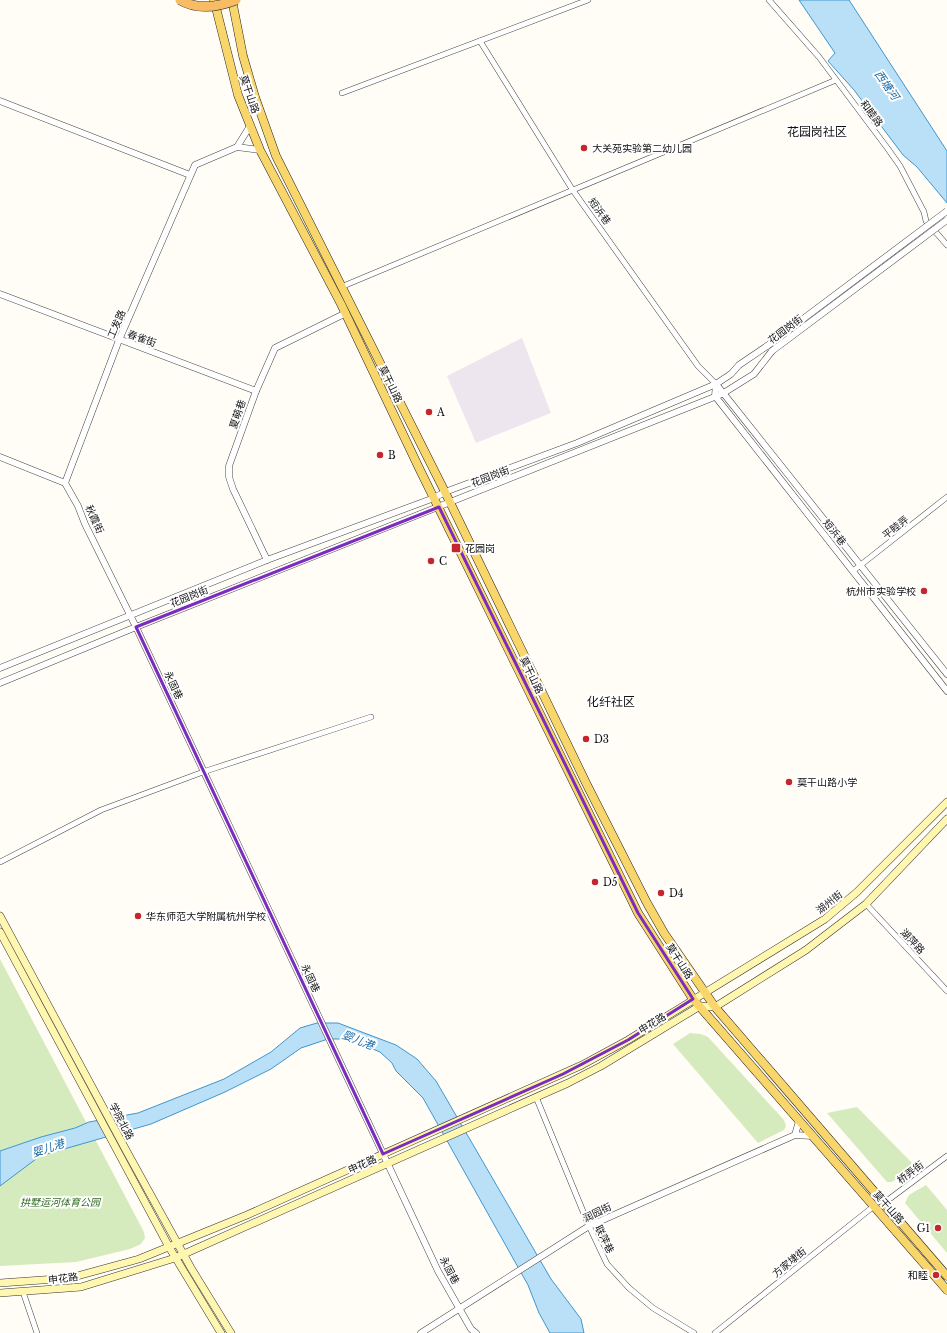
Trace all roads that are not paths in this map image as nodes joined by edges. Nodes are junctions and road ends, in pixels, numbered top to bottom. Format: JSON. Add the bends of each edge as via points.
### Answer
{"nodes":[{"id":1,"x":180,"y":0,"type":"edge"},
{"id":2,"x":214,"y":0,"type":"edge"},
{"id":3,"x":232,"y":0,"type":"edge"},
{"id":4,"x":236,"y":0,"type":"edge"},
{"id":5,"x":588,"y":0,"type":"edge"},
{"id":6,"x":769,"y":0,"type":"edge"},
{"id":7,"x":480,"y":41,"type":"junction"},
{"id":8,"x":836,"y":80,"type":"junction"},
{"id":9,"x":342,"y":93,"type":"dead end"},
{"id":10,"x":0,"y":101,"type":"edge"},
{"id":11,"x":250,"y":126,"type":"junction"},
{"id":12,"x":237,"y":147,"type":"junction"},
{"id":13,"x":260,"y":150,"type":"junction"},
{"id":14,"x":190,"y":174,"type":"junction"},
{"id":15,"x":572,"y":189,"type":"junction"},
{"id":16,"x":947,"y":211,"type":"edge"},
{"id":17,"x":947,"y":220,"type":"edge"},
{"id":18,"x":947,"y":245,"type":"edge"},
{"id":19,"x":341,"y":287,"type":"junction"},
{"id":20,"x":0,"y":294,"type":"edge"},
{"id":21,"x":346,"y":313,"type":"junction"},
{"id":22,"x":119,"y":340,"type":"junction"},
{"id":23,"x":716,"y":384,"type":"junction"},
{"id":24,"x":256,"y":391,"type":"junction"},
{"id":25,"x":724,"y":393,"type":"junction"},
{"id":26,"x":715,"y":396,"type":"junction"},
{"id":27,"x":0,"y":457,"type":"edge"},
{"id":28,"x":66,"y":483,"type":"junction"},
{"id":29,"x":445,"y":492,"type":"junction"},
{"id":30,"x":947,"y":497,"type":"edge"},
{"id":31,"x":434,"y":498,"type":"junction"},
{"id":32,"x":449,"y":502,"type":"junction"},
{"id":33,"x":439,"y":507,"type":"junction"},
{"id":34,"x":267,"y":560,"type":"junction"},
{"id":35,"x":861,"y":565,"type":"junction"},
{"id":36,"x":853,"y":571,"type":"junction"},
{"id":37,"x":130,"y":616,"type":"junction"},
{"id":38,"x":136,"y":627,"type":"junction"},
{"id":39,"x":0,"y":668,"type":"edge"},
{"id":40,"x":947,"y":674,"type":"edge"},
{"id":41,"x":0,"y":683,"type":"edge"},
{"id":42,"x":947,"y":691,"type":"edge"},
{"id":43,"x":371,"y":717,"type":"dead end"},
{"id":44,"x":203,"y":772,"type":"junction"},
{"id":45,"x":947,"y":802,"type":"edge"},
{"id":46,"x":947,"y":819,"type":"edge"},
{"id":47,"x":0,"y":862,"type":"edge"},
{"id":48,"x":866,"y":904,"type":"junction"},
{"id":49,"x":0,"y":916,"type":"edge"},
{"id":50,"x":0,"y":932,"type":"edge"},
{"id":51,"x":947,"y":990,"type":"edge"},
{"id":52,"x":704,"y":992,"type":"junction"},
{"id":53,"x":693,"y":999,"type":"junction"},
{"id":54,"x":700,"y":1006,"type":"junction"},
{"id":55,"x":715,"y":1007,"type":"junction"},
{"id":56,"x":536,"y":1097,"type":"junction"},
{"id":57,"x":103,"y":1114,"type":"junction"},
{"id":58,"x":799,"y":1121,"type":"junction"},
{"id":59,"x":795,"y":1135,"type":"junction"},
{"id":60,"x":812,"y":1136,"type":"junction"},
{"id":61,"x":383,"y":1154,"type":"junction"},
{"id":62,"x":947,"y":1156,"type":"edge"},
{"id":63,"x":388,"y":1163,"type":"junction"},
{"id":64,"x":884,"y":1204,"type":"junction"},
{"id":65,"x":874,"y":1206,"type":"junction"},
{"id":66,"x":589,"y":1226,"type":"junction"},
{"id":67,"x":178,"y":1244,"type":"junction"},
{"id":68,"x":169,"y":1247,"type":"junction"},
{"id":69,"x":184,"y":1254,"type":"junction"},
{"id":70,"x":175,"y":1258,"type":"junction"},
{"id":71,"x":947,"y":1276,"type":"edge"},
{"id":72,"x":0,"y":1282,"type":"edge"},
{"id":73,"x":947,"y":1290,"type":"edge"},
{"id":74,"x":23,"y":1292,"type":"junction"},
{"id":75,"x":0,"y":1293,"type":"edge"},
{"id":76,"x":460,"y":1309,"type":"junction"},
{"id":77,"x":37,"y":1333,"type":"edge"},
{"id":78,"x":221,"y":1333,"type":"edge"},
{"id":79,"x":231,"y":1333,"type":"edge"},
{"id":80,"x":421,"y":1333,"type":"edge"},
{"id":81,"x":476,"y":1333,"type":"edge"},
{"id":82,"x":694,"y":1333,"type":"edge"},
{"id":83,"x":715,"y":1333,"type":"edge"}],
"edges":[{"from":1,"to":4,"type":"highway","bridge":true,"via":[[207,7]]},
{"from":2,"to":11,"type":"main road","name":"莫干山路","via":[[238,95]]},
{"from":3,"to":19,"type":"main road","name":"莫干山路","via":[[243,56],[276,156]]},
{"from":5,"to":7,"type":"street"},
{"from":6,"to":8,"type":"street","name":"和睦路"},
{"from":7,"to":9,"type":"street"},
{"from":7,"to":15,"type":"street","name":"短浜巷"},
{"from":8,"to":15,"type":"street"},
{"from":8,"to":18,"type":"street","name":"和睦路","via":[[900,166],[924,212],[926,221]]},
{"from":10,"to":14,"type":"street"},
{"from":11,"to":12,"type":"street"},
{"from":11,"to":13,"type":"main road","name":"莫干山路"},
{"from":12,"to":13,"type":"street"},
{"from":12,"to":14,"type":"street","name":"工发路","via":[[195,165]]},
{"from":13,"to":21,"type":"main road","name":"莫干山路"},
{"from":14,"to":22,"type":"street","name":"工发路"},
{"from":15,"to":19,"type":"street"},
{"from":15,"to":23,"type":"street","name":"短浜巷","via":[[698,366]]},
{"from":16,"to":23,"type":"street","name":"花园岗街","bridge":true},
{"from":17,"to":25,"type":"street","name":"花园岗街","bridge":true,"via":[[772,351],[754,374]]},
{"from":19,"to":29,"type":"main road","name":"莫干山路"},
{"from":20,"to":22,"type":"street","name":"春雀街"},
{"from":21,"to":24,"type":"street","name":"夏萌巷","via":[[275,348]]},
{"from":21,"to":31,"type":"main road","name":"莫干山路"},
{"from":22,"to":24,"type":"street","name":"春雀街"},
{"from":22,"to":28,"type":"street","name":"工发路"},
{"from":23,"to":25,"type":"street","name":"短浜巷"},
{"from":23,"to":26,"type":"street"},
{"from":23,"to":29,"type":"street","name":"花园岗街","via":[[577,443]]},
{"from":24,"to":34,"type":"street","name":"夏萌巷","via":[[230,466],[229,477]]},
{"from":25,"to":26,"type":"street","name":"花园岗街"},
{"from":25,"to":35,"type":"street","name":"短浜巷"},
{"from":26,"to":32,"type":"street","name":"花园岗街"},
{"from":26,"to":36,"type":"street","name":"短浜巷"},
{"from":27,"to":28,"type":"street"},
{"from":28,"to":37,"type":"street","name":"秋霞街"},
{"from":29,"to":31,"type":"street","name":"花园岗街"},
{"from":29,"to":32,"type":"main road","name":"莫干山路"},
{"from":30,"to":35,"type":"street","name":"平睦弄"},
{"from":31,"to":33,"type":"main road","name":"莫干山路"},
{"from":31,"to":34,"type":"street","name":"花园岗街"},
{"from":32,"to":33,"type":"street","name":"花园岗街"},
{"from":32,"to":52,"type":"main road","name":"莫干山路","via":[[647,903]]},
{"from":33,"to":38,"type":"street","name":"花园岗街"},
{"from":33,"to":53,"type":"main road","name":"莫干山路","via":[[638,913]]},
{"from":34,"to":37,"type":"street","name":"花园岗街"},
{"from":35,"to":36,"type":"street","name":"平睦弄"},
{"from":35,"to":40,"type":"street","name":"短浜巷"},
{"from":36,"to":42,"type":"street","name":"短浜巷"},
{"from":37,"to":38,"type":"street","name":"秋霞街"},
{"from":37,"to":39,"type":"street","name":"花园岗街"},
{"from":38,"to":41,"type":"street","name":"花园岗街"},
{"from":38,"to":44,"type":"street","name":"永固巷"},
{"from":43,"to":44,"type":"street"},
{"from":44,"to":47,"type":"street","via":[[101,810]]},
{"from":44,"to":61,"type":"street","name":"永固巷"},
{"from":45,"to":52,"type":"main road","name":"湖州街","via":[[857,892],[824,920]]},
{"from":46,"to":48,"type":"main road"},
{"from":48,"to":51,"type":"street","name":"湖萍路"},
{"from":48,"to":55,"type":"main road","via":[[806,950]]},
{"from":49,"to":57,"type":"main road","name":"学院北路"},
{"from":50,"to":57,"type":"main road","name":"学院北路"},
{"from":52,"to":53,"type":"main road","name":"申花路"},
{"from":52,"to":55,"type":"main road","name":"莫干山路"},
{"from":53,"to":54,"type":"main road","name":"莫干山路"},
{"from":53,"to":61,"type":"main road","name":"申花路","via":[[628,1040],[582,1065]]},
{"from":54,"to":55,"type":"main road"},
{"from":54,"to":56,"type":"main road","name":"申花路","via":[[601,1066]]},
{"from":54,"to":58,"type":"main road","name":"莫干山路"},
{"from":55,"to":64,"type":"main road","name":"莫干山路"},
{"from":56,"to":63,"type":"main road","name":"申花路"},
{"from":56,"to":66,"type":"street","name":"联萍巷"},
{"from":57,"to":67,"type":"main road","name":"学院北路"},
{"from":57,"to":68,"type":"main road","name":"学院北路","via":[[112,1140]]},
{"from":58,"to":59,"type":"street"},
{"from":58,"to":60,"type":"main road","name":"莫干山路"},
{"from":59,"to":60,"type":"street","name":"润园街"},
{"from":59,"to":66,"type":"street","name":"润园街"},
{"from":60,"to":65,"type":"main road","name":"莫干山路"},
{"from":61,"to":63,"type":"street","name":"永固巷"},
{"from":61,"to":67,"type":"main road","name":"申花路"},
{"from":62,"to":64,"type":"street","name":"桥弄街"},
{"from":63,"to":69,"type":"main road","name":"申花路"},
{"from":63,"to":76,"type":"street","name":"永固巷","via":[[438,1271]]},
{"from":64,"to":71,"type":"main road","name":"莫干山路"},
{"from":65,"to":73,"type":"main road","name":"莫干山路"},
{"from":65,"to":83,"type":"street","name":"方家埭街"},
{"from":66,"to":76,"type":"street","name":"润园街"},
{"from":66,"to":82,"type":"street","name":"联萍巷","via":[[607,1264],[629,1288],[653,1308]]},
{"from":67,"to":68,"type":"main road","name":"申花路"},
{"from":67,"to":69,"type":"main road","name":"学院北路"},
{"from":68,"to":70,"type":"main road","name":"学院北路"},
{"from":68,"to":72,"type":"main road","name":"申花路","via":[[116,1267],[70,1278]]},
{"from":69,"to":70,"type":"main road","name":"申花路"},
{"from":69,"to":79,"type":"main road","name":"学院北路"},
{"from":70,"to":74,"type":"main road","name":"申花路","via":[[81,1286]]},
{"from":70,"to":78,"type":"main road","name":"学院北路"},
{"from":74,"to":75,"type":"main road","name":"申花路"},
{"from":74,"to":77,"type":"street"},
{"from":76,"to":80,"type":"street","name":"润园街"},
{"from":76,"to":81,"type":"street","name":"永固巷"}]}
